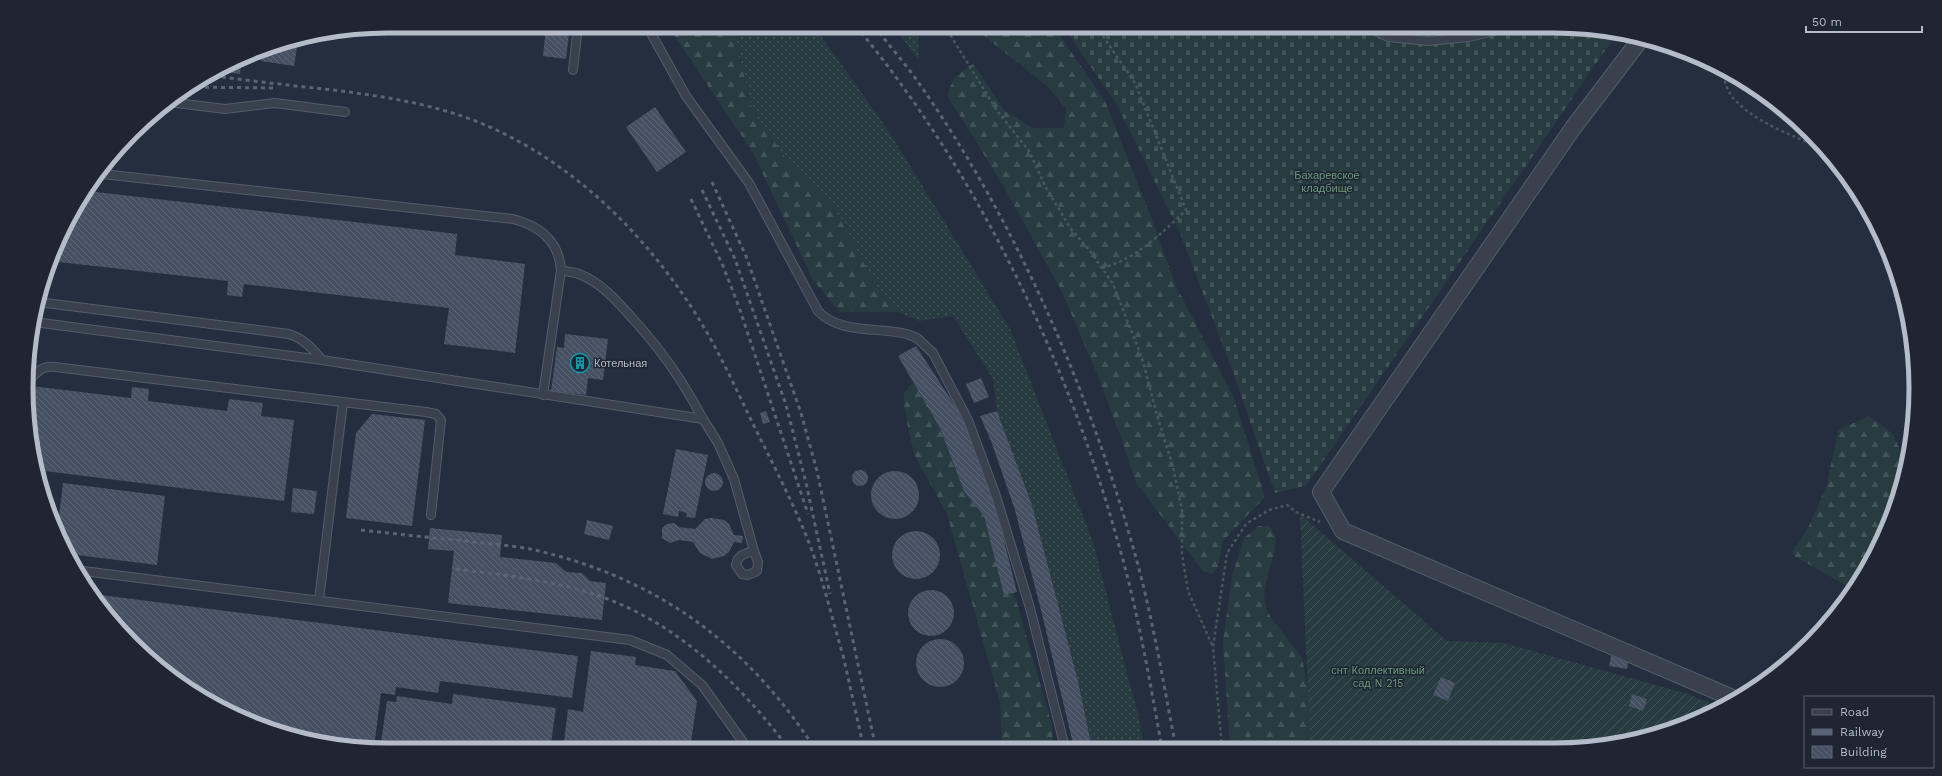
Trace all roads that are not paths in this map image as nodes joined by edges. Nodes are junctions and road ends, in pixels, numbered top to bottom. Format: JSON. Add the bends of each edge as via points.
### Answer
{"nodes":[{"id":1,"x":577,"y":33,"type":"edge"},
{"id":2,"x":650,"y":33,"type":"edge"},
{"id":3,"x":1380,"y":33,"type":"edge"},
{"id":4,"x":1486,"y":33,"type":"edge"},
{"id":5,"x":1638,"y":43,"type":"edge"},
{"id":6,"x":573,"y":70,"type":"dead end"},
{"id":7,"x":176,"y":103,"type":"edge"},
{"id":8,"x":345,"y":112,"type":"dead end"},
{"id":9,"x":104,"y":174,"type":"edge"},
{"id":10,"x":561,"y":270,"type":"junction"},
{"id":11,"x":44,"y":303,"type":"edge"},
{"id":12,"x":39,"y":323,"type":"edge"},
{"id":13,"x":322,"y":360,"type":"junction"},
{"id":14,"x":34,"y":376,"type":"edge"},
{"id":15,"x":543,"y":395,"type":"junction"},
{"id":16,"x":344,"y":402,"type":"junction"},
{"id":17,"x":703,"y":419,"type":"junction"},
{"id":18,"x":431,"y":515,"type":"dead end"},
{"id":19,"x":754,"y":551,"type":"dead end"},
{"id":20,"x":84,"y":571,"type":"edge"},
{"id":21,"x":319,"y":600,"type":"junction"},
{"id":22,"x":1729,"y":696,"type":"edge"},
{"id":23,"x":744,"y":743,"type":"edge"},
{"id":24,"x":1064,"y":743,"type":"edge"}],
"edges":[{"from":1,"to":6,"type":"lane"},
{"from":2,"to":24,"type":"lane","via":[[686,96],[749,183],[818,311],[836,324],[907,334],[917,338],[933,353],[968,420],[996,496],[1030,608]]},
{"from":3,"to":4,"type":"lane","via":[[1388,37],[1428,41]]},
{"from":5,"to":22,"type":"street","via":[[1573,128],[1321,492],[1343,531]]},
{"from":7,"to":8,"type":"lane","via":[[225,109],[275,103]]},
{"from":9,"to":10,"type":"lane","via":[[513,219],[546,234],[559,255]]},
{"from":10,"to":15,"type":"lane"},
{"from":10,"to":17,"type":"lane","via":[[579,274],[595,283],[620,304],[674,368]]},
{"from":11,"to":13,"type":"lane","via":[[289,334],[309,345]]},
{"from":12,"to":13,"type":"lane"},
{"from":13,"to":15,"type":"lane"},
{"from":14,"to":16,"type":"lane","via":[[46,366]]},
{"from":15,"to":17,"type":"lane"},
{"from":16,"to":18,"type":"lane","via":[[426,412],[436,414],[441,420]]},
{"from":16,"to":21,"type":"lane"},
{"from":17,"to":19,"type":"lane","via":[[718,443],[734,479]]},
{"from":20,"to":21,"type":"lane"},
{"from":21,"to":23,"type":"lane","via":[[630,640],[667,655],[702,685]]}]}
